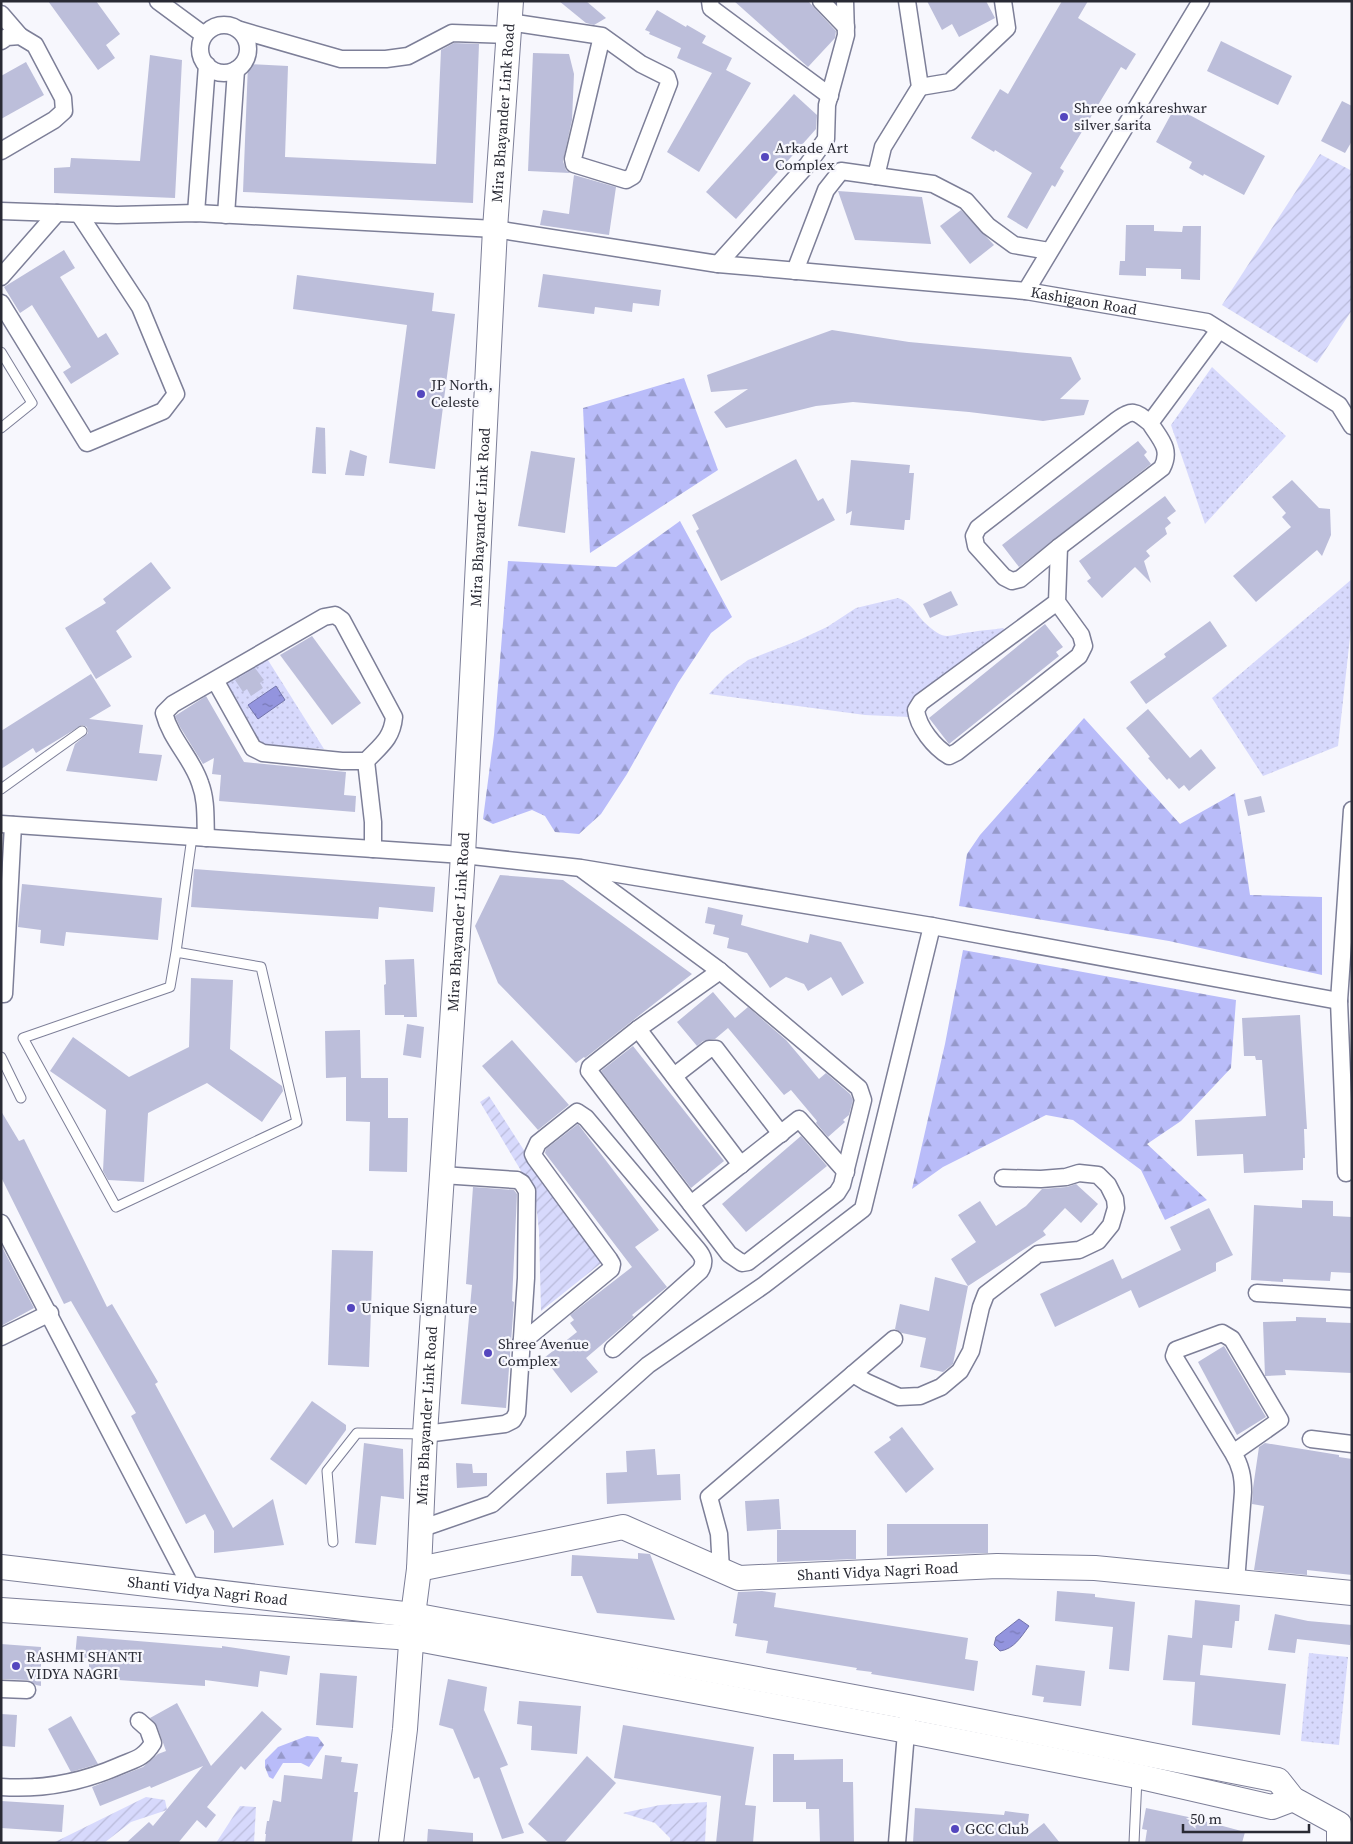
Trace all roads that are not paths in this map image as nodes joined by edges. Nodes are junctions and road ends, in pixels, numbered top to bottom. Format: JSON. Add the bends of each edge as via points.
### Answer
{"nodes":[{"id":1,"x":158,"y":1,"type":"edge"},
{"id":2,"x":710,"y":1,"type":"edge"},
{"id":3,"x":821,"y":1,"type":"edge"},
{"id":4,"x":845,"y":1,"type":"edge"},
{"id":5,"x":907,"y":1,"type":"edge"},
{"id":6,"x":1003,"y":1,"type":"edge"},
{"id":7,"x":1200,"y":1,"type":"edge"},
{"id":8,"x":1,"y":14,"type":"edge"},
{"id":9,"x":510,"y":19,"type":"edge"},
{"id":10,"x":846,"y":27,"type":"junction"},
{"id":11,"x":240,"y":30,"type":"junction"},
{"id":12,"x":204,"y":35,"type":"junction"},
{"id":13,"x":20,"y":36,"type":"junction"},
{"id":14,"x":602,"y":36,"type":"junction"},
{"id":15,"x":1,"y":41,"type":"edge"},
{"id":16,"x":207,"y":65,"type":"junction"},
{"id":17,"x":236,"y":70,"type":"junction"},
{"id":18,"x":920,"y":87,"type":"junction"},
{"id":19,"x":830,"y":96,"type":"junction"},
{"id":20,"x":1,"y":151,"type":"edge"},
{"id":21,"x":876,"y":176,"type":"junction"},
{"id":22,"x":1,"y":211,"type":"edge"},
{"id":23,"x":57,"y":213,"type":"junction"},
{"id":24,"x":196,"y":213,"type":"junction"},
{"id":25,"x":79,"y":214,"type":"junction"},
{"id":26,"x":226,"y":216,"type":"junction"},
{"id":27,"x":495,"y":229,"type":"junction"},
{"id":28,"x":1049,"y":251,"type":"junction"},
{"id":29,"x":718,"y":264,"type":"junction"},
{"id":30,"x":795,"y":271,"type":"junction"},
{"id":31,"x":1,"y":277,"type":"edge"},
{"id":32,"x":1026,"y":291,"type":"junction"},
{"id":33,"x":1,"y":303,"type":"edge"},
{"id":34,"x":1219,"y":330,"type":"junction"},
{"id":35,"x":1,"y":352,"type":"edge"},
{"id":36,"x":1150,"y":423,"type":"junction"},
{"id":37,"x":1352,"y":426,"type":"edge"},
{"id":38,"x":1,"y":428,"type":"edge"},
{"id":39,"x":1059,"y":547,"type":"junction"},
{"id":40,"x":1057,"y":602,"type":"junction"},
{"id":41,"x":216,"y":680,"type":"junction"},
{"id":42,"x":82,"y":731,"type":"dead end"},
{"id":43,"x":366,"y":761,"type":"junction"},
{"id":44,"x":1,"y":789,"type":"edge"},
{"id":45,"x":1352,"y":810,"type":"edge"},
{"id":46,"x":7,"y":825,"type":"edge"},
{"id":47,"x":199,"y":837,"type":"junction"},
{"id":48,"x":373,"y":849,"type":"junction"},
{"id":49,"x":463,"y":855,"type":"junction"},
{"id":50,"x":581,"y":868,"type":"junction"},
{"id":51,"x":932,"y":926,"type":"junction"},
{"id":52,"x":176,"y":952,"type":"junction"},
{"id":53,"x":720,"y":971,"type":"junction"},
{"id":54,"x":1,"y":994,"type":"edge"},
{"id":55,"x":1339,"y":1000,"type":"junction"},
{"id":56,"x":638,"y":1028,"type":"junction"},
{"id":57,"x":1,"y":1057,"type":"edge"},
{"id":58,"x":674,"y":1076,"type":"junction"},
{"id":59,"x":21,"y":1098,"type":"dead end"},
{"id":60,"x":781,"y":1134,"type":"junction"},
{"id":61,"x":741,"y":1165,"type":"junction"},
{"id":62,"x":846,"y":1172,"type":"junction"},
{"id":63,"x":1346,"y":1173,"type":"dead end"},
{"id":64,"x":442,"y":1175,"type":"junction"},
{"id":65,"x":1003,"y":1178,"type":"dead end"},
{"id":66,"x":691,"y":1204,"type":"junction"},
{"id":67,"x":1,"y":1222,"type":"edge"},
{"id":68,"x":1258,"y":1293,"type":"dead end"},
{"id":69,"x":1352,"y":1298,"type":"edge"},
{"id":70,"x":50,"y":1313,"type":"junction"},
{"id":71,"x":1,"y":1337,"type":"edge"},
{"id":72,"x":894,"y":1339,"type":"dead end"},
{"id":73,"x":521,"y":1344,"type":"junction"},
{"id":74,"x":613,"y":1349,"type":"dead end"},
{"id":75,"x":853,"y":1374,"type":"junction"},
{"id":76,"x":425,"y":1434,"type":"junction"},
{"id":77,"x":1312,"y":1439,"type":"dead end"},
{"id":78,"x":1352,"y":1444,"type":"edge"},
{"id":79,"x":1232,"y":1453,"type":"junction"},
{"id":80,"x":420,"y":1529,"type":"junction"},
{"id":81,"x":333,"y":1542,"type":"dead end"},
{"id":82,"x":1,"y":1567,"type":"edge"},
{"id":83,"x":419,"y":1569,"type":"junction"},
{"id":84,"x":721,"y":1570,"type":"junction"},
{"id":85,"x":1236,"y":1582,"type":"junction"},
{"id":86,"x":192,"y":1589,"type":"junction"},
{"id":87,"x":1352,"y":1593,"type":"edge"},
{"id":88,"x":1,"y":1610,"type":"edge"},
{"id":89,"x":413,"y":1627,"type":"junction"},
{"id":90,"x":518,"y":1646,"type":"junction"},
{"id":91,"x":618,"y":1653,"type":"junction"},
{"id":92,"x":616,"y":1676,"type":"junction"},
{"id":93,"x":1,"y":1689,"type":"edge"},
{"id":94,"x":27,"y":1690,"type":"dead end"},
{"id":95,"x":908,"y":1707,"type":"junction"},
{"id":96,"x":139,"y":1721,"type":"dead end"},
{"id":97,"x":906,"y":1731,"type":"junction"},
{"id":98,"x":1137,"y":1776,"type":"junction"},
{"id":99,"x":1,"y":1787,"type":"edge"},
{"id":100,"x":1283,"y":1803,"type":"junction"},
{"id":101,"x":1343,"y":1831,"type":"edge"},
{"id":102,"x":391,"y":1843,"type":"edge"},
{"id":103,"x":897,"y":1843,"type":"edge"},
{"id":104,"x":1134,"y":1843,"type":"edge"}],
"edges":[{"from":1,"to":12,"type":"street"},
{"from":2,"to":19,"type":"street","via":[[711,8]]},
{"from":3,"to":10,"type":"street"},
{"from":4,"to":10,"type":"street"},
{"from":5,"to":18,"type":"street"},
{"from":6,"to":18,"type":"street","via":[[1007,28],[950,82]]},
{"from":7,"to":28,"type":"street","name":"Kashigaon Road"},
{"from":8,"to":13,"type":"street"},
{"from":9,"to":11,"type":"street","via":[[452,33],[408,56],[386,59],[341,59]]},
{"from":9,"to":14,"type":"street"},
{"from":9,"to":27,"type":"street","name":"Mira Bhayander Link Road"},
{"from":10,"to":19,"type":"street"},
{"from":11,"to":12,"type":"street","via":[[225,24],[210,29]]},
{"from":11,"to":17,"type":"street","via":[[248,43],[248,51]]},
{"from":12,"to":16,"type":"street","via":[[200,51]]},
{"from":13,"to":15,"type":"street"},
{"from":13,"to":20,"type":"street","via":[[35,45],[63,98],[64,111]]},
{"from":14,"to":14,"type":"street","via":[[641,64],[667,77],[669,83],[634,176],[626,180],[574,164],[573,159]]},
{"from":16,"to":17,"type":"street","via":[[221,72]]},
{"from":16,"to":24,"type":"street"},
{"from":17,"to":26,"type":"street"},
{"from":18,"to":21,"type":"street","via":[[883,146]]},
{"from":19,"to":29,"type":"street","via":[[826,139],[808,164]]},
{"from":21,"to":28,"type":"street","via":[[933,184],[966,201],[988,226],[1014,245]]},
{"from":21,"to":30,"type":"street","via":[[841,171],[826,190]]},
{"from":22,"to":23,"type":"street"},
{"from":23,"to":25,"type":"street"},
{"from":23,"to":31,"type":"street"},
{"from":24,"to":25,"type":"street"},
{"from":24,"to":26,"type":"street"},
{"from":25,"to":33,"type":"street","via":[[140,308],[176,394],[171,402],[163,411],[88,442]]},
{"from":26,"to":27,"type":"street"},
{"from":27,"to":29,"type":"street"},
{"from":27,"to":49,"type":"street","name":"Mira Bhayander Link Road"},
{"from":28,"to":32,"type":"street","name":"Kashigaon Road"},
{"from":29,"to":30,"type":"street"},
{"from":30,"to":32,"type":"street"},
{"from":32,"to":34,"type":"street","name":"Kashigaon Road","via":[[1207,322]]},
{"from":34,"to":36,"type":"street"},
{"from":34,"to":37,"type":"street","name":"Kashigaon Road","via":[[1339,405]]},
{"from":35,"to":38,"type":"lane","via":[[32,403]]},
{"from":36,"to":39,"type":"street","via":[[1166,448],[1167,458],[1162,468]]},
{"from":36,"to":39,"type":"street","via":[[1137,413],[1128,412],[978,528],[974,536],[976,546],[1004,577],[1012,581],[1020,580]]},
{"from":39,"to":40,"type":"street"},
{"from":40,"to":40,"type":"street","via":[[1081,635],[1084,646],[1079,656],[957,752],[949,756],[941,751],[917,720],[916,710],[922,702]]},
{"from":41,"to":43,"type":"street","via":[[253,748],[283,756]]},
{"from":41,"to":43,"type":"street","via":[[324,617],[334,615],[342,620],[394,717],[388,737]]},
{"from":41,"to":47,"type":"street","via":[[173,704],[164,713],[168,727],[200,782],[205,799]]},
{"from":42,"to":44,"type":"lane"},
{"from":43,"to":48,"type":"street"},
{"from":45,"to":55,"type":"street"},
{"from":46,"to":47,"type":"street"},
{"from":46,"to":54,"type":"street","via":[[4,994]]},
{"from":47,"to":48,"type":"street"},
{"from":47,"to":52,"type":"lane"},
{"from":48,"to":49,"type":"street"},
{"from":49,"to":50,"type":"street"},
{"from":49,"to":64,"type":"street","name":"Mira Bhayander Link Road"},
{"from":50,"to":51,"type":"street"},
{"from":50,"to":53,"type":"street"},
{"from":51,"to":55,"type":"street"},
{"from":51,"to":80,"type":"street","via":[[863,1209],[764,1285],[648,1365],[492,1504]]},
{"from":52,"to":52,"type":"lane","via":[[261,967],[296,1122],[116,1207],[23,1038],[170,987]]},
{"from":53,"to":56,"type":"street"},
{"from":53,"to":62,"type":"street","via":[[860,1088],[864,1100]]},
{"from":55,"to":63,"type":"street"},
{"from":56,"to":58,"type":"street"},
{"from":56,"to":66,"type":"street","via":[[589,1070]]},
{"from":57,"to":59,"type":"lane"},
{"from":58,"to":60,"type":"street","via":[[710,1049],[716,1049]]},
{"from":58,"to":61,"type":"street"},
{"from":60,"to":61,"type":"street"},
{"from":60,"to":62,"type":"street","via":[[799,1119]]},
{"from":61,"to":66,"type":"street"},
{"from":62,"to":66,"type":"street","via":[[837,1193],[748,1262],[742,1263],[729,1254]]},
{"from":64,"to":73,"type":"street","via":[[517,1180],[525,1187],[526,1278]]},
{"from":64,"to":76,"type":"street","name":"Mira Bhayander Link Road"},
{"from":65,"to":75,"type":"street","via":[[1098,1175],[1115,1199],[1111,1225],[1098,1241],[1079,1250],[1038,1254],[986,1294],[971,1351],[960,1370],[941,1387],[920,1396],[900,1398]]},
{"from":67,"to":70,"type":"street"},
{"from":68,"to":69,"type":"street"},
{"from":70,"to":71,"type":"street"},
{"from":70,"to":86,"type":"street"},
{"from":72,"to":75,"type":"street"},
{"from":73,"to":74,"type":"street","via":[[611,1269],[609,1259],[533,1154],[538,1142],[577,1112],[586,1118],[704,1261],[700,1271]]},
{"from":73,"to":76,"type":"street","via":[[517,1413],[512,1420],[505,1424]]},
{"from":75,"to":84,"type":"street","via":[[709,1497],[719,1534]]},
{"from":76,"to":80,"type":"street","name":"Mira Bhayander Link Road"},
{"from":76,"to":81,"type":"lane","via":[[357,1433],[327,1471]]},
{"from":77,"to":78,"type":"street"},
{"from":79,"to":79,"type":"street","via":[[1174,1356],[1176,1350],[1222,1333],[1230,1336],[1280,1420]]},
{"from":79,"to":85,"type":"street","via":[[1243,1478]]},
{"from":80,"to":83,"type":"street","name":"Mira Bhayander Link Road"},
{"from":82,"to":86,"type":"street","name":"Shanti Vidya Nagri Road"},
{"from":83,"to":84,"type":"street","name":"Shanti Vidya Nagri Road","via":[[623,1527]]},
{"from":83,"to":89,"type":"street","name":"Mira Bhayander Link Road"},
{"from":84,"to":85,"type":"street","name":"Shanti Vidya Nagri Road","via":[[739,1578],[997,1566],[1095,1568]]},
{"from":85,"to":87,"type":"street","name":"Shanti Vidya Nagri Road"},
{"from":86,"to":89,"type":"street","name":"Shanti Vidya Nagri Road"},
{"from":88,"to":89,"type":"street","name":"Shanti Vidya Nagri Road"},
{"from":89,"to":90,"type":"street"},
{"from":89,"to":102,"type":"street","name":"Mira Bhayander Link Road"},
{"from":90,"to":91,"type":"street"},
{"from":90,"to":92,"type":"street"},
{"from":91,"to":92,"type":"street"},
{"from":91,"to":95,"type":"street"},
{"from":92,"to":97,"type":"street"},
{"from":93,"to":94,"type":"street"},
{"from":95,"to":97,"type":"street"},
{"from":95,"to":100,"type":"street","via":[[1278,1780]]},
{"from":96,"to":99,"type":"street","via":[[148,1729],[153,1743],[146,1755],[92,1778],[41,1788]]},
{"from":97,"to":98,"type":"street"},
{"from":97,"to":103,"type":"street"},
{"from":98,"to":100,"type":"street"},
{"from":98,"to":104,"type":"lane"},
{"from":100,"to":101,"type":"street"}]}
